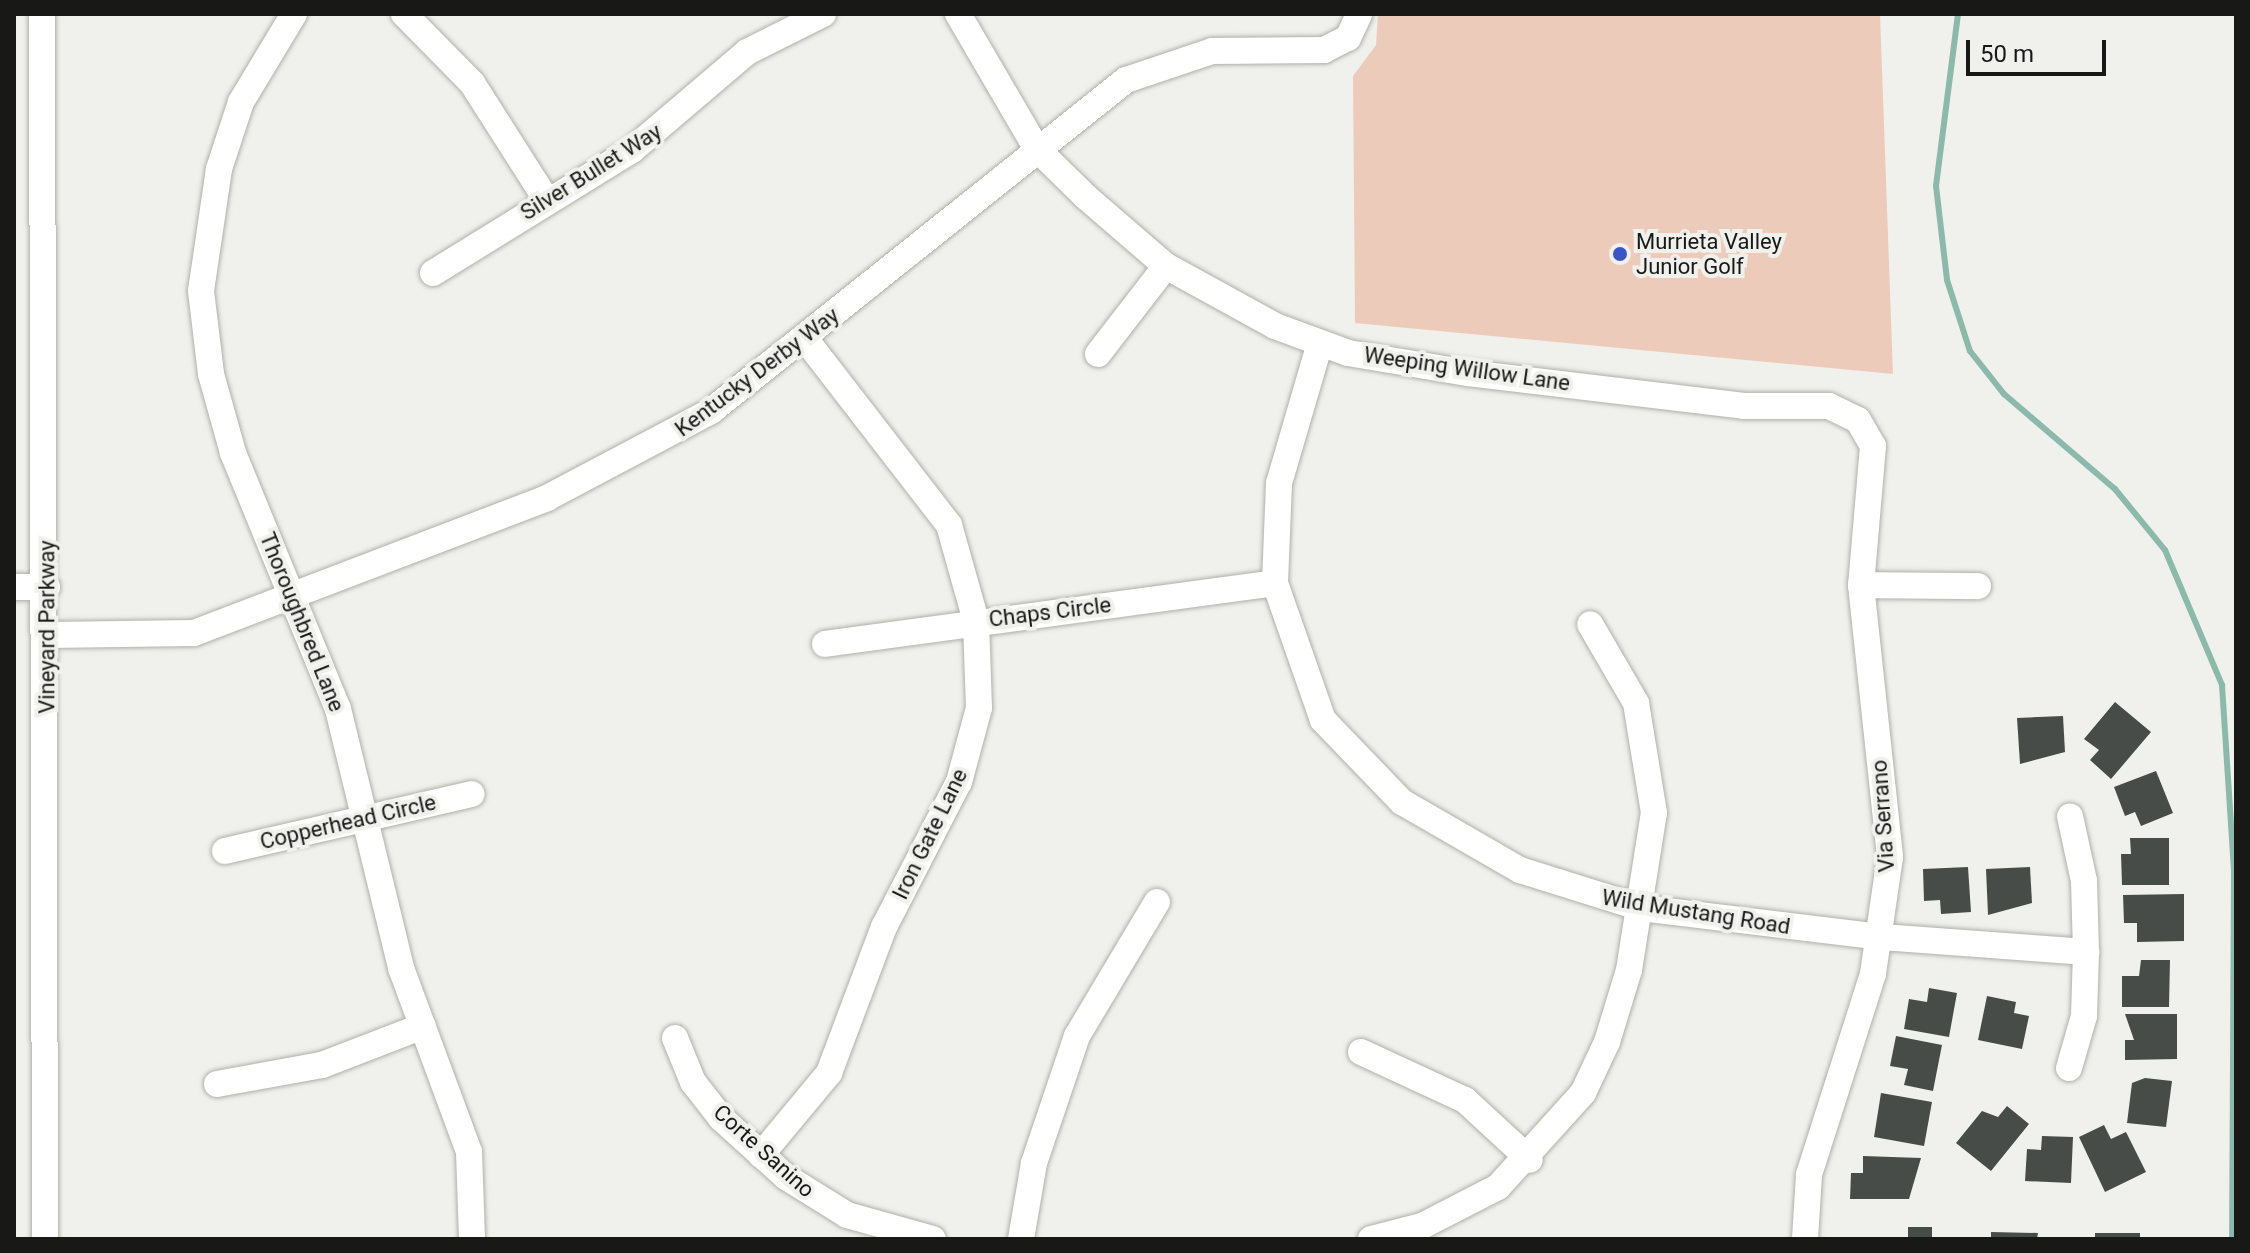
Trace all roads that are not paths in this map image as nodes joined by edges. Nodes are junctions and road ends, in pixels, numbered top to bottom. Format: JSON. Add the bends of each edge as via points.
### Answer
{"nodes":[{"id":1,"x":42,"y":14,"type":"edge"},
{"id":2,"x":294,"y":14,"type":"edge"},
{"id":3,"x":404,"y":14,"type":"edge"},
{"id":4,"x":823,"y":14,"type":"edge"},
{"id":5,"x":958,"y":14,"type":"edge"},
{"id":6,"x":1359,"y":14,"type":"edge"},
{"id":7,"x":1037,"y":149,"type":"junction"},
{"id":8,"x":546,"y":199,"type":"junction"},
{"id":9,"x":1166,"y":266,"type":"junction"},
{"id":10,"x":433,"y":273,"type":"dead end"},
{"id":11,"x":805,"y":339,"type":"junction"},
{"id":12,"x":1320,"y":343,"type":"junction"},
{"id":13,"x":1098,"y":354,"type":"dead end"},
{"id":14,"x":1829,"y":406,"type":"joint"},
{"id":15,"x":1275,"y":583,"type":"junction"},
{"id":16,"x":1861,"y":585,"type":"junction"},
{"id":17,"x":1978,"y":586,"type":"dead end"},
{"id":18,"x":14,"y":587,"type":"edge"},
{"id":19,"x":47,"y":587,"type":"junction"},
{"id":20,"x":295,"y":598,"type":"junction"},
{"id":21,"x":976,"y":621,"type":"junction"},
{"id":22,"x":1590,"y":624,"type":"dead end"},
{"id":23,"x":48,"y":635,"type":"junction"},
{"id":24,"x":825,"y":644,"type":"dead end"},
{"id":25,"x":472,"y":794,"type":"dead end"},
{"id":26,"x":2070,"y":816,"type":"dead end"},
{"id":27,"x":364,"y":819,"type":"junction"},
{"id":28,"x":225,"y":851,"type":"dead end"},
{"id":29,"x":1157,"y":902,"type":"dead end"},
{"id":30,"x":1641,"y":908,"type":"junction"},
{"id":31,"x":1882,"y":937,"type":"junction"},
{"id":32,"x":2086,"y":952,"type":"junction"},
{"id":33,"x":423,"y":1026,"type":"junction"},
{"id":34,"x":675,"y":1038,"type":"dead end"},
{"id":35,"x":1361,"y":1052,"type":"dead end"},
{"id":36,"x":2069,"y":1068,"type":"dead end"},
{"id":37,"x":217,"y":1084,"type":"dead end"},
{"id":38,"x":761,"y":1155,"type":"junction"},
{"id":39,"x":1530,"y":1160,"type":"junction"},
{"id":40,"x":45,"y":1239,"type":"edge"},
{"id":41,"x":472,"y":1239,"type":"edge"},
{"id":42,"x":933,"y":1239,"type":"edge"},
{"id":43,"x":1021,"y":1239,"type":"edge"},
{"id":44,"x":1371,"y":1239,"type":"edge"},
{"id":45,"x":1805,"y":1239,"type":"edge"}],
"edges":[{"from":1,"to":19,"type":"street","name":"Vineyard Parkway"},
{"from":2,"to":20,"type":"street","name":"Thoroughbred Lane","via":[[237,115],[207,224],[201,291],[211,374],[233,453]]},
{"from":3,"to":8,"type":"street","via":[[472,83]]},
{"from":4,"to":8,"type":"street","name":"Silver Bullet Way","via":[[747,52],[676,118]]},
{"from":5,"to":7,"type":"street","name":"Weeping Willow Lane"},
{"from":6,"to":7,"type":"street","name":"Kentucky Derby Way","via":[[1348,38],[1324,50],[1212,51],[1164,63],[1126,80]]},
{"from":7,"to":9,"type":"street","name":"Weeping Willow Lane"},
{"from":7,"to":11,"type":"street","name":"Kentucky Derby Way"},
{"from":8,"to":10,"type":"street","name":"Silver Bullet Way"},
{"from":9,"to":12,"type":"street","name":"Weeping Willow Lane"},
{"from":9,"to":13,"type":"street"},
{"from":11,"to":20,"type":"street","name":"Kentucky Derby Way","via":[[666,441],[547,498]]},
{"from":11,"to":21,"type":"street","name":"Iron Gate Lane","via":[[949,525]]},
{"from":12,"to":14,"type":"street","name":"Weeping Willow Lane","via":[[1468,373],[1744,406]]},
{"from":12,"to":15,"type":"street","name":"Wild Mustang Road","via":[[1279,483]]},
{"from":14,"to":16,"type":"street","name":"Via Serrano","via":[[1858,420],[1873,446]]},
{"from":15,"to":21,"type":"street","name":"Chaps Circle"},
{"from":15,"to":30,"type":"street","name":"Wild Mustang Road","via":[[1323,720],[1402,802],[1520,870]]},
{"from":16,"to":17,"type":"street"},
{"from":16,"to":31,"type":"street","name":"Via Serrano","via":[[1890,857]]},
{"from":18,"to":19,"type":"street"},
{"from":19,"to":23,"type":"street","name":"Vineyard Parkway"},
{"from":20,"to":23,"type":"street","name":"Kentucky Derby Way","via":[[194,633]]},
{"from":20,"to":27,"type":"street","name":"Thoroughbred Lane","via":[[338,709]]},
{"from":21,"to":24,"type":"street","name":"Chaps Circle"},
{"from":21,"to":38,"type":"street","name":"Iron Gate Lane","via":[[979,708],[959,782],[884,927],[829,1073]]},
{"from":22,"to":30,"type":"street","via":[[1636,703],[1650,761],[1654,813]]},
{"from":23,"to":40,"type":"street","name":"Vineyard Parkway"},
{"from":25,"to":27,"type":"street","name":"Copperhead Circle"},
{"from":26,"to":32,"type":"street","via":[[2084,881]]},
{"from":27,"to":28,"type":"street","name":"Copperhead Circle"},
{"from":27,"to":33,"type":"street","name":"Thoroughbred Lane","via":[[401,968]]},
{"from":29,"to":43,"type":"street","via":[[1077,1036],[1034,1163]]},
{"from":30,"to":31,"type":"street","name":"Wild Mustang Road"},
{"from":30,"to":39,"type":"street","via":[[1607,1042],[1583,1093]]},
{"from":31,"to":32,"type":"street","name":"Wild Mustang Road"},
{"from":31,"to":45,"type":"street","name":"Via Serrano","via":[[1809,1175]]},
{"from":32,"to":36,"type":"street","via":[[2084,1016]]},
{"from":33,"to":37,"type":"street","via":[[322,1065]]},
{"from":33,"to":41,"type":"street","name":"Thoroughbred Lane","via":[[469,1152]]},
{"from":34,"to":38,"type":"street","name":"Corte Sanino","via":[[693,1082]]},
{"from":35,"to":39,"type":"street","via":[[1465,1100]]},
{"from":38,"to":42,"type":"street","name":"Corte Sanino","via":[[847,1215]]},
{"from":39,"to":44,"type":"street","via":[[1471,1206]]}]}
